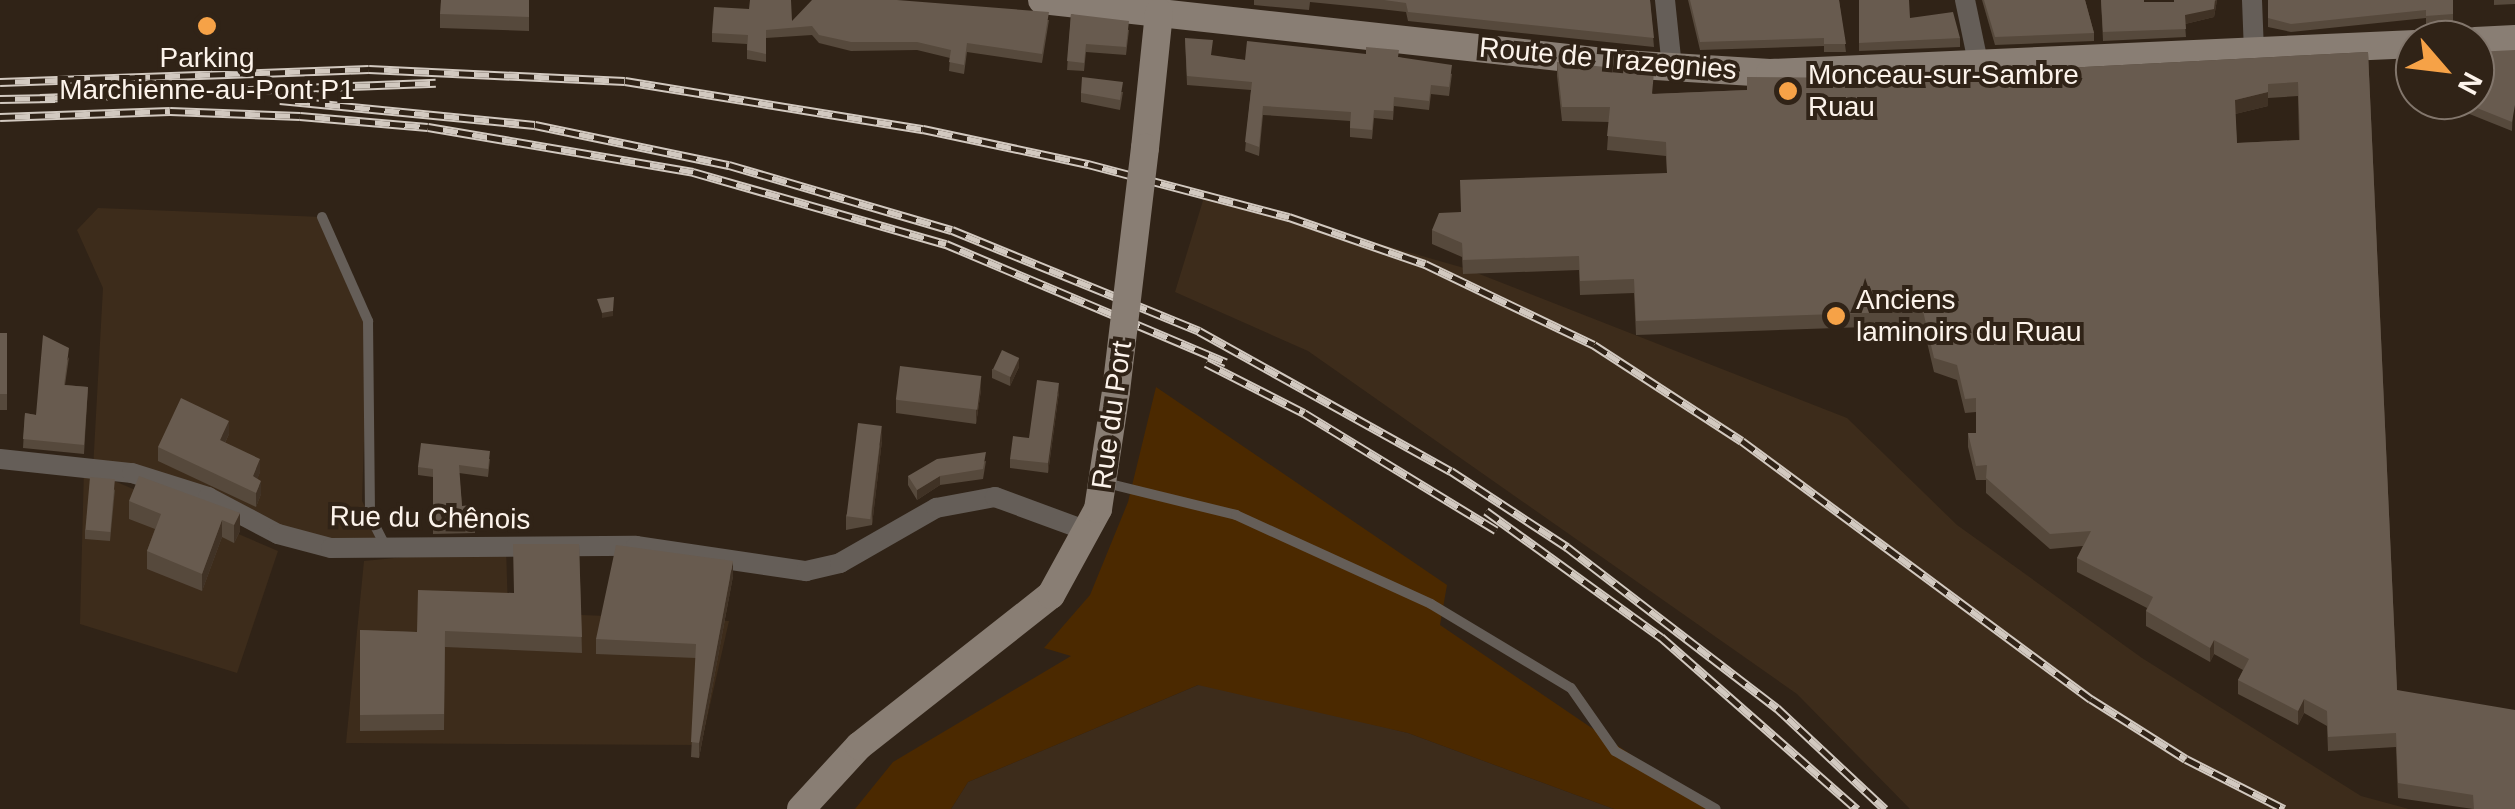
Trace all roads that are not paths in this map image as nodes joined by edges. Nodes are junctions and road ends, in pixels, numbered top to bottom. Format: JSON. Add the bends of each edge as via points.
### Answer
{"nodes":[{"id":1,"x":1042,"y":0,"type":"edge"},
{"id":2,"x":1665,"y":0,"type":"edge"},
{"id":3,"x":1965,"y":0,"type":"edge"},
{"id":4,"x":2252,"y":0,"type":"edge"},
{"id":5,"x":1158,"y":13,"type":"junction"},
{"id":6,"x":2395,"y":45,"type":"edge"},
{"id":7,"x":2254,"y":52,"type":"junction"},
{"id":8,"x":1979,"y":67,"type":"junction"},
{"id":9,"x":1672,"y":68,"type":"junction"},
{"id":10,"x":322,"y":218,"type":"dead end"},
{"id":11,"x":0,"y":459,"type":"edge"},
{"id":12,"x":1105,"y":483,"type":"junction"},
{"id":13,"x":1090,"y":532,"type":"junction"},
{"id":14,"x":386,"y":548,"type":"junction"},
{"id":15,"x":802,"y":809,"type":"edge"},
{"id":16,"x":1716,"y":809,"type":"edge"}],
"edges":[{"from":1,"to":5,"type":"main road","name":"Route de Trazegnies"},
{"from":2,"to":9,"type":"street"},
{"from":3,"to":8,"type":"street"},
{"from":4,"to":7,"type":"street"},
{"from":5,"to":9,"type":"main road","name":"Route de Trazegnies"},
{"from":5,"to":12,"type":"main road","name":"Rue du Port","bridge":true},
{"from":6,"to":7,"type":"main road","name":"Route de Trazegnies"},
{"from":7,"to":8,"type":"main road","name":"Route de Trazegnies"},
{"from":8,"to":9,"type":"main road","name":"Route de Trazegnies","via":[[1810,73]]},
{"from":10,"to":14,"type":"lane","via":[[368,321],[370,516]]},
{"from":11,"to":14,"type":"street","name":"Rue du Chênois","via":[[132,472],[208,497],[278,534],[331,548]]},
{"from":12,"to":13,"type":"main road","name":"Rue du Port"},
{"from":12,"to":16,"type":"lane","via":[[1236,515],[1431,604],[1571,688],[1615,752]]},
{"from":13,"to":14,"type":"street","name":"Rue du Chênois","via":[[995,497],[936,508],[840,563],[806,571],[636,546]]},
{"from":13,"to":15,"type":"main road","name":"Rue du Port","via":[[1030,618],[871,736]]}]}
